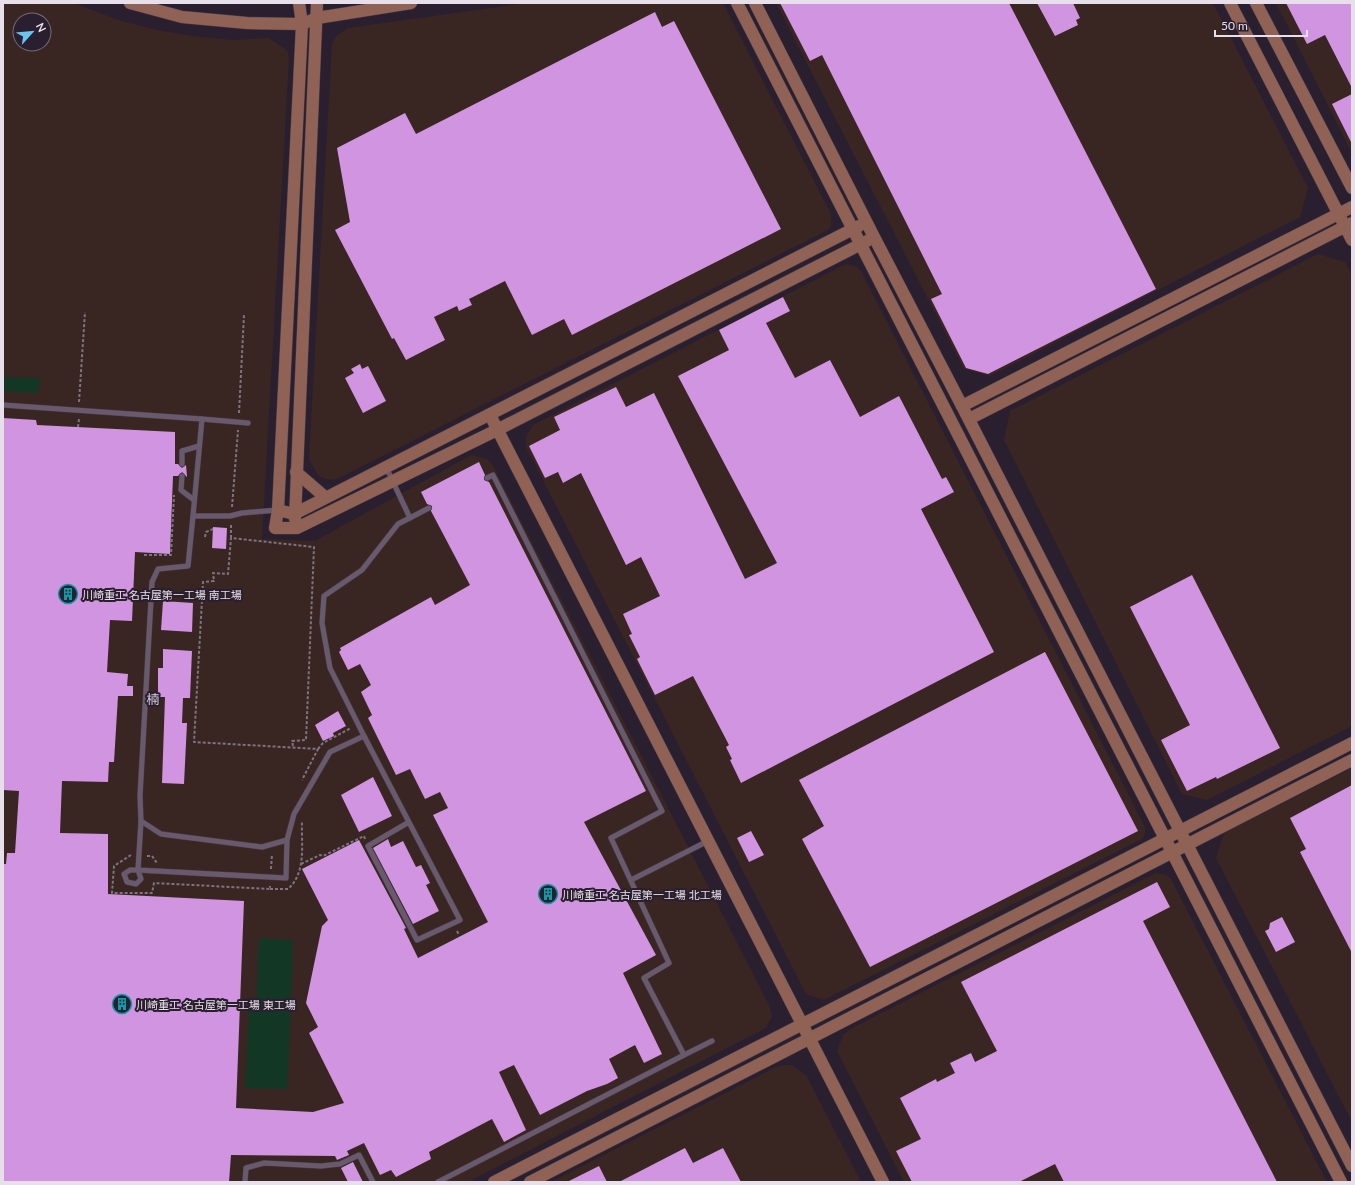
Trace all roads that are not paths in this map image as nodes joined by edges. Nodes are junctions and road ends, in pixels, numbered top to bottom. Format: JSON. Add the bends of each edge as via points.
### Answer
{"nodes":[{"id":1,"x":130,"y":3,"type":"edge"},
{"id":2,"x":299,"y":3,"type":"edge"},
{"id":3,"x":317,"y":3,"type":"edge"},
{"id":4,"x":411,"y":3,"type":"edge"},
{"id":5,"x":737,"y":3,"type":"edge"},
{"id":6,"x":755,"y":3,"type":"edge"},
{"id":7,"x":1230,"y":3,"type":"edge"},
{"id":8,"x":1256,"y":3,"type":"edge"},
{"id":9,"x":317,"y":18,"type":"junction"},
{"id":10,"x":302,"y":24,"type":"junction"},
{"id":11,"x":1352,"y":188,"type":"edge"},
{"id":12,"x":1352,"y":207,"type":"edge"},
{"id":13,"x":1339,"y":214,"type":"junction"},
{"id":14,"x":867,"y":222,"type":"junction"},
{"id":15,"x":1349,"y":225,"type":"edge"},
{"id":16,"x":852,"y":230,"type":"junction"},
{"id":17,"x":874,"y":237,"type":"junction"},
{"id":18,"x":1352,"y":240,"type":"edge"},
{"id":19,"x":860,"y":244,"type":"junction"},
{"id":20,"x":3,"y":406,"type":"edge"},
{"id":21,"x":962,"y":406,"type":"junction"},
{"id":22,"x":490,"y":415,"type":"junction"},
{"id":23,"x":202,"y":419,"type":"junction"},
{"id":24,"x":969,"y":420,"type":"junction"},
{"id":25,"x":248,"y":423,"type":"dead end"},
{"id":26,"x":497,"y":430,"type":"junction"},
{"id":27,"x":199,"y":446,"type":"junction"},
{"id":28,"x":182,"y":464,"type":"dead end"},
{"id":29,"x":386,"y":467,"type":"junction"},
{"id":30,"x":296,"y":472,"type":"junction"},
{"id":31,"x":182,"y":476,"type":"dead end"},
{"id":32,"x":487,"y":478,"type":"dead end"},
{"id":33,"x":393,"y":481,"type":"junction"},
{"id":34,"x":325,"y":497,"type":"junction"},
{"id":35,"x":194,"y":500,"type":"junction"},
{"id":36,"x":429,"y":508,"type":"dead end"},
{"id":37,"x":278,"y":510,"type":"junction"},
{"id":38,"x":294,"y":514,"type":"junction"},
{"id":39,"x":194,"y":516,"type":"junction"},
{"id":40,"x":410,"y":518,"type":"junction"},
{"id":41,"x":297,"y":528,"type":"junction"},
{"id":42,"x":364,"y":736,"type":"junction"},
{"id":43,"x":1352,"y":743,"type":"edge"},
{"id":44,"x":1352,"y":760,"type":"edge"},
{"id":45,"x":141,"y":821,"type":"junction"},
{"id":46,"x":409,"y":822,"type":"junction"},
{"id":47,"x":1179,"y":831,"type":"junction"},
{"id":48,"x":1165,"y":838,"type":"junction"},
{"id":49,"x":287,"y":840,"type":"junction"},
{"id":50,"x":708,"y":841,"type":"junction"},
{"id":51,"x":1186,"y":845,"type":"junction"},
{"id":52,"x":1172,"y":852,"type":"junction"},
{"id":53,"x":631,"y":880,"type":"junction"},
{"id":54,"x":801,"y":1024,"type":"junction"},
{"id":55,"x":809,"y":1039,"type":"junction"},
{"id":56,"x":712,"y":1041,"type":"dead end"},
{"id":57,"x":684,"y":1055,"type":"junction"},
{"id":58,"x":1352,"y":1166,"type":"edge"},
{"id":59,"x":245,"y":1182,"type":"edge"},
{"id":60,"x":373,"y":1182,"type":"edge"},
{"id":61,"x":438,"y":1182,"type":"edge"},
{"id":62,"x":494,"y":1182,"type":"edge"},
{"id":63,"x":530,"y":1182,"type":"edge"},
{"id":64,"x":882,"y":1182,"type":"edge"},
{"id":65,"x":1341,"y":1182,"type":"edge"}],
"edges":[{"from":1,"to":10,"type":"street","via":[[182,17],[247,23]]},
{"from":2,"to":10,"type":"street"},
{"from":3,"to":9,"type":"street"},
{"from":4,"to":9,"type":"street"},
{"from":5,"to":16,"type":"street"},
{"from":6,"to":14,"type":"street"},
{"from":7,"to":13,"type":"street"},
{"from":8,"to":11,"type":"street"},
{"from":9,"to":10,"type":"street"},
{"from":9,"to":30,"type":"street"},
{"from":10,"to":37,"type":"street"},
{"from":12,"to":13,"type":"street"},
{"from":13,"to":15,"type":"street"},
{"from":13,"to":21,"type":"street"},
{"from":14,"to":16,"type":"street"},
{"from":14,"to":17,"type":"street"},
{"from":15,"to":18,"type":"street"},
{"from":15,"to":24,"type":"street"},
{"from":16,"to":19,"type":"street"},
{"from":16,"to":22,"type":"street"},
{"from":17,"to":19,"type":"street"},
{"from":17,"to":21,"type":"street"},
{"from":19,"to":26,"type":"street"},
{"from":19,"to":48,"type":"street"},
{"from":20,"to":23,"type":"lane"},
{"from":21,"to":24,"type":"street"},
{"from":22,"to":26,"type":"street"},
{"from":22,"to":29,"type":"street"},
{"from":23,"to":25,"type":"lane"},
{"from":23,"to":27,"type":"lane"},
{"from":24,"to":47,"type":"street"},
{"from":26,"to":33,"type":"street"},
{"from":26,"to":50,"type":"street"},
{"from":27,"to":28,"type":"lane","via":[[182,451]]},
{"from":27,"to":35,"type":"lane"},
{"from":29,"to":33,"type":"lane"},
{"from":29,"to":34,"type":"street"},
{"from":30,"to":34,"type":"street"},
{"from":30,"to":38,"type":"street"},
{"from":31,"to":35,"type":"lane","via":[[181,490]]},
{"from":32,"to":53,"type":"lane","via":[[493,475],[662,811],[611,838]]},
{"from":33,"to":40,"type":"lane"},
{"from":33,"to":41,"type":"street"},
{"from":34,"to":38,"type":"street"},
{"from":35,"to":39,"type":"lane"},
{"from":36,"to":40,"type":"lane"},
{"from":37,"to":38,"type":"street"},
{"from":37,"to":39,"type":"lane","via":[[230,516]]},
{"from":37,"to":41,"type":"street","via":[[275,528]]},
{"from":38,"to":41,"type":"street"},
{"from":39,"to":45,"type":"lane","via":[[188,566],[158,569],[152,582],[140,796]]},
{"from":40,"to":42,"type":"lane","via":[[398,524],[362,570],[324,596],[322,623],[330,668]]},
{"from":42,"to":46,"type":"lane"},
{"from":42,"to":49,"type":"lane","via":[[330,752],[294,814]]},
{"from":43,"to":47,"type":"street"},
{"from":44,"to":51,"type":"street"},
{"from":45,"to":49,"type":"lane","via":[[161,834],[262,847]]},
{"from":45,"to":49,"type":"lane","via":[[138,870],[286,878]]},
{"from":46,"to":46,"type":"lane","via":[[460,920],[416,940],[368,846]]},
{"from":47,"to":48,"type":"street"},
{"from":47,"to":51,"type":"street"},
{"from":48,"to":52,"type":"street"},
{"from":48,"to":54,"type":"street"},
{"from":50,"to":53,"type":"lane"},
{"from":50,"to":54,"type":"street"},
{"from":51,"to":52,"type":"street"},
{"from":51,"to":58,"type":"street"},
{"from":52,"to":55,"type":"street"},
{"from":52,"to":65,"type":"street"},
{"from":53,"to":57,"type":"lane","via":[[669,963],[644,978]]},
{"from":54,"to":55,"type":"street"},
{"from":54,"to":62,"type":"street"},
{"from":55,"to":63,"type":"street"},
{"from":55,"to":64,"type":"street"},
{"from":56,"to":57,"type":"lane"},
{"from":57,"to":61,"type":"lane"},
{"from":59,"to":60,"type":"lane","via":[[246,1168],[264,1164],[340,1164],[359,1155]]}]}
